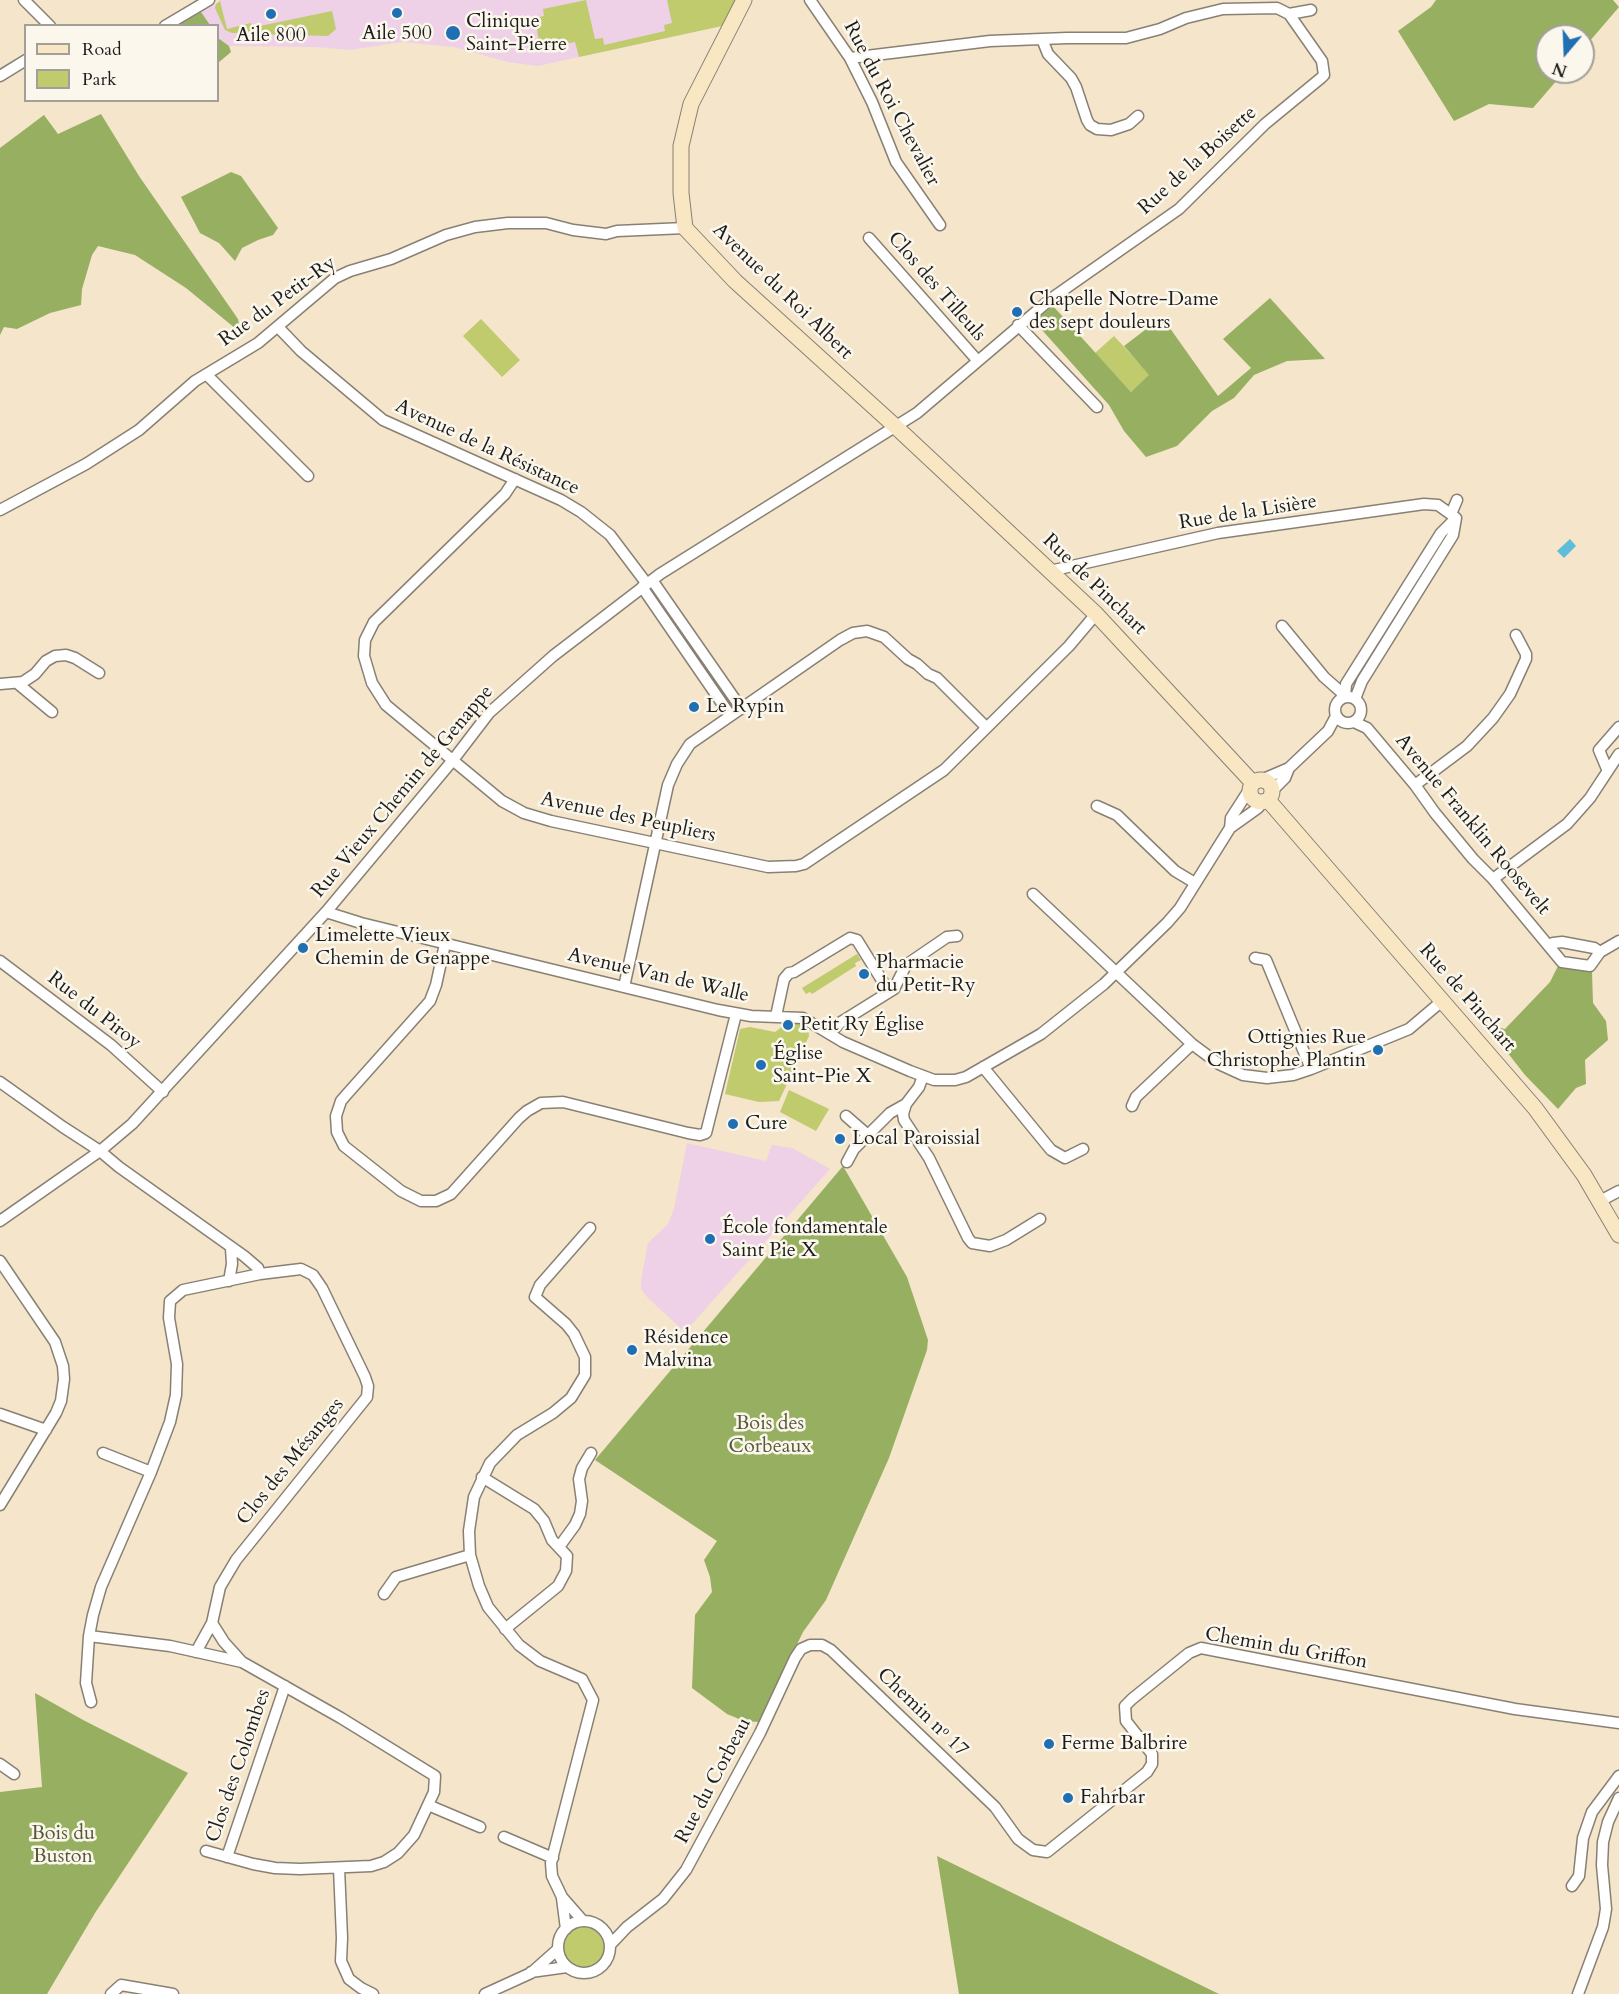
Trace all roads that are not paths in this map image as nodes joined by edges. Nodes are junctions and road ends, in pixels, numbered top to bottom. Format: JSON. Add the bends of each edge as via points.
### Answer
{"nodes":[{"id":1,"x":24,"y":0,"type":"edge"},
{"id":2,"x":744,"y":0,"type":"edge"},
{"id":3,"x":810,"y":0,"type":"edge"},
{"id":4,"x":206,"y":2,"type":"edge"},
{"id":5,"x":1311,"y":10,"type":"dead end"},
{"id":6,"x":1288,"y":14,"type":"junction"},
{"id":7,"x":48,"y":24,"type":"edge"},
{"id":8,"x":168,"y":24,"type":"edge"},
{"id":9,"x":1042,"y":39,"type":"junction"},
{"id":10,"x":850,"y":58,"type":"junction"},
{"id":11,"x":24,"y":61,"type":"edge"},
{"id":12,"x":0,"y":76,"type":"edge"},
{"id":13,"x":1138,"y":116,"type":"dead end"},
{"id":14,"x":940,"y":225,"type":"dead end"},
{"id":15,"x":685,"y":228,"type":"junction"},
{"id":16,"x":869,"y":238,"type":"dead end"},
{"id":17,"x":1018,"y":325,"type":"junction"},
{"id":18,"x":278,"y":327,"type":"junction"},
{"id":19,"x":977,"y":360,"type":"junction"},
{"id":20,"x":207,"y":375,"type":"junction"},
{"id":21,"x":1097,"y":407,"type":"dead end"},
{"id":22,"x":896,"y":427,"type":"junction"},
{"id":23,"x":308,"y":476,"type":"dead end"},
{"id":24,"x":514,"y":479,"type":"junction"},
{"id":25,"x":1457,"y":500,"type":"dead end"},
{"id":26,"x":0,"y":510,"type":"edge"},
{"id":27,"x":1453,"y":516,"type":"junction"},
{"id":28,"x":1050,"y":571,"type":"junction"},
{"id":29,"x":647,"y":583,"type":"junction"},
{"id":30,"x":1096,"y":614,"type":"junction"},
{"id":31,"x":1282,"y":626,"type":"dead end"},
{"id":32,"x":1516,"y":635,"type":"dead end"},
{"id":33,"x":695,"y":643,"type":"junction"},
{"id":34,"x":684,"y":650,"type":"junction"},
{"id":35,"x":99,"y":673,"type":"dead end"},
{"id":36,"x":17,"y":683,"type":"junction"},
{"id":37,"x":0,"y":684,"type":"edge"},
{"id":38,"x":1330,"y":684,"type":"junction"},
{"id":39,"x":1346,"y":684,"type":"junction"},
{"id":40,"x":1345,"y":699,"type":"junction"},
{"id":41,"x":741,"y":708,"type":"junction"},
{"id":42,"x":52,"y":712,"type":"dead end"},
{"id":43,"x":1361,"y":713,"type":"junction"},
{"id":44,"x":730,"y":715,"type":"junction"},
{"id":45,"x":1345,"y":720,"type":"junction"},
{"id":46,"x":1619,"y":727,"type":"edge"},
{"id":47,"x":987,"y":728,"type":"junction"},
{"id":48,"x":1367,"y":728,"type":"junction"},
{"id":49,"x":1619,"y":754,"type":"edge"},
{"id":50,"x":453,"y":760,"type":"junction"},
{"id":51,"x":1607,"y":769,"type":"junction"},
{"id":52,"x":1415,"y":785,"type":"junction"},
{"id":53,"x":1261,"y":791,"type":"junction"},
{"id":54,"x":1097,"y":806,"type":"dead end"},
{"id":55,"x":1230,"y":828,"type":"junction"},
{"id":56,"x":656,"y":843,"type":"junction"},
{"id":57,"x":1494,"y":879,"type":"junction"},
{"id":58,"x":1195,"y":883,"type":"junction"},
{"id":59,"x":1032,"y":894,"type":"dead end"},
{"id":60,"x":326,"y":912,"type":"junction"},
{"id":61,"x":957,"y":936,"type":"dead end"},
{"id":62,"x":1619,"y":941,"type":"edge"},
{"id":63,"x":445,"y":944,"type":"junction"},
{"id":64,"x":1549,"y":946,"type":"junction"},
{"id":65,"x":1600,"y":952,"type":"junction"},
{"id":66,"x":1256,"y":958,"type":"dead end"},
{"id":67,"x":0,"y":961,"type":"edge"},
{"id":68,"x":1116,"y":971,"type":"junction"},
{"id":69,"x":624,"y":987,"type":"junction"},
{"id":70,"x":888,"y":990,"type":"junction"},
{"id":71,"x":1442,"y":1001,"type":"junction"},
{"id":72,"x":736,"y":1014,"type":"junction"},
{"id":73,"x":776,"y":1016,"type":"junction"},
{"id":74,"x":830,"y":1033,"type":"junction"},
{"id":75,"x":1192,"y":1044,"type":"junction"},
{"id":76,"x":983,"y":1067,"type":"junction"},
{"id":77,"x":1311,"y":1069,"type":"junction"},
{"id":78,"x":923,"y":1076,"type":"junction"},
{"id":79,"x":0,"y":1082,"type":"edge"},
{"id":80,"x":163,"y":1092,"type":"junction"},
{"id":81,"x":906,"y":1104,"type":"junction"},
{"id":82,"x":1132,"y":1106,"type":"dead end"},
{"id":83,"x":846,"y":1116,"type":"dead end"},
{"id":84,"x":869,"y":1136,"type":"junction"},
{"id":85,"x":1083,"y":1149,"type":"dead end"},
{"id":86,"x":100,"y":1150,"type":"junction"},
{"id":87,"x":848,"y":1162,"type":"dead end"},
{"id":88,"x":1619,"y":1191,"type":"edge"},
{"id":89,"x":1600,"y":1201,"type":"junction"},
{"id":90,"x":1040,"y":1219,"type":"dead end"},
{"id":91,"x":0,"y":1221,"type":"edge"},
{"id":92,"x":590,"y":1228,"type":"dead end"},
{"id":93,"x":1619,"y":1235,"type":"edge"},
{"id":94,"x":231,"y":1248,"type":"junction"},
{"id":95,"x":0,"y":1261,"type":"edge"},
{"id":96,"x":260,"y":1274,"type":"junction"},
{"id":97,"x":230,"y":1281,"type":"junction"},
{"id":98,"x":0,"y":1414,"type":"edge"},
{"id":99,"x":46,"y":1430,"type":"junction"},
{"id":100,"x":103,"y":1453,"type":"dead end"},
{"id":101,"x":591,"y":1453,"type":"dead end"},
{"id":102,"x":151,"y":1472,"type":"junction"},
{"id":103,"x":482,"y":1477,"type":"junction"},
{"id":104,"x":0,"y":1505,"type":"edge"},
{"id":105,"x":559,"y":1547,"type":"junction"},
{"id":106,"x":470,"y":1555,"type":"junction"},
{"id":107,"x":384,"y":1594,"type":"dead end"},
{"id":108,"x":212,"y":1623,"type":"junction"},
{"id":109,"x":505,"y":1629,"type":"junction"},
{"id":110,"x":89,"y":1636,"type":"junction"},
{"id":111,"x":816,"y":1644,"type":"joint"},
{"id":112,"x":196,"y":1652,"type":"junction"},
{"id":113,"x":242,"y":1662,"type":"junction"},
{"id":114,"x":285,"y":1686,"type":"junction"},
{"id":115,"x":91,"y":1702,"type":"dead end"},
{"id":116,"x":1619,"y":1723,"type":"edge"},
{"id":117,"x":0,"y":1764,"type":"edge"},
{"id":118,"x":14,"y":1774,"type":"dead end"},
{"id":119,"x":1619,"y":1776,"type":"edge"},
{"id":120,"x":1619,"y":1798,"type":"edge"},
{"id":121,"x":428,"y":1805,"type":"junction"},
{"id":122,"x":999,"y":1813,"type":"joint"},
{"id":123,"x":480,"y":1827,"type":"dead end"},
{"id":124,"x":504,"y":1837,"type":"dead end"},
{"id":125,"x":206,"y":1851,"type":"dead end"},
{"id":126,"x":227,"y":1857,"type":"junction"},
{"id":127,"x":553,"y":1858,"type":"junction"},
{"id":128,"x":339,"y":1868,"type":"junction"},
{"id":129,"x":1572,"y":1886,"type":"dead end"},
{"id":130,"x":562,"y":1897,"type":"junction"},
{"id":131,"x":583,"y":1921,"type":"junction"},
{"id":132,"x":627,"y":1927,"type":"junction"},
{"id":133,"x":566,"y":1929,"type":"junction"},
{"id":134,"x":604,"y":1930,"type":"junction"},
{"id":135,"x":610,"y":1945,"type":"junction"},
{"id":136,"x":558,"y":1949,"type":"junction"},
{"id":137,"x":567,"y":1967,"type":"junction"},
{"id":138,"x":531,"y":1972,"type":"junction"},
{"id":139,"x":111,"y":1994,"type":"edge"},
{"id":140,"x":173,"y":1994,"type":"edge"},
{"id":141,"x":373,"y":1994,"type":"edge"},
{"id":142,"x":485,"y":1994,"type":"edge"},
{"id":143,"x":1578,"y":1994,"type":"edge"}],
"edges":[{"from":1,"to":7,"type":"street"},
{"from":2,"to":15,"type":"main road","name":"Avenue du Roi Albert","via":[[691,104],[681,147]]},
{"from":3,"to":10,"type":"street","name":"Rue du Roi Chevalier"},
{"from":4,"to":8,"type":"street"},
{"from":5,"to":6,"type":"street"},
{"from":6,"to":9,"type":"street","via":[[1277,8],[1223,9],[1126,38]]},
{"from":6,"to":17,"type":"street","name":"Rue de la Boisette","via":[[1322,61],[1324,75],[1265,124],[1179,209]]},
{"from":9,"to":10,"type":"street","via":[[990,40]]},
{"from":9,"to":13,"type":"street","via":[[1048,54],[1071,78],[1090,125],[1111,130]]},
{"from":10,"to":14,"type":"street","name":"Rue du Roi Chevalier","via":[[896,162]]},
{"from":11,"to":12,"type":"street"},
{"from":15,"to":18,"type":"street","name":"Rue du Petit-Ry","via":[[606,234],[546,223],[475,227],[350,271]]},
{"from":15,"to":22,"type":"main road","name":"Avenue du Roi Albert","via":[[735,281]]},
{"from":16,"to":19,"type":"street","name":"Clos des Tilleuls"},
{"from":17,"to":19,"type":"street","name":"Rue de la Boisette"},
{"from":17,"to":21,"type":"street"},
{"from":18,"to":20,"type":"street","name":"Rue du Petit-Ry"},
{"from":18,"to":24,"type":"street","name":"Avenue de la Résistance","via":[[376,416]]},
{"from":19,"to":22,"type":"street","name":"Rue de la Boisette"},
{"from":20,"to":23,"type":"street"},
{"from":20,"to":26,"type":"street","name":"Rue du Petit-Ry","via":[[109,450]]},
{"from":22,"to":28,"type":"main road","name":"Rue de Pinchart"},
{"from":22,"to":29,"type":"street","name":"Rue Vieux Chemin de Genappe"},
{"from":24,"to":29,"type":"street","name":"Avenue de la Résistance","via":[[561,500],[596,523]]},
{"from":24,"to":50,"type":"street","name":"Avenue des Peupliers","via":[[505,494],[379,616],[365,640],[368,674],[380,699]]},
{"from":25,"to":27,"type":"street"},
{"from":27,"to":28,"type":"street","name":"Rue de la Lisière","via":[[1438,505],[1424,504],[1218,533]]},
{"from":27,"to":39,"type":"street"},
{"from":27,"to":40,"type":"street","via":[[1454,535],[1362,681]]},
{"from":28,"to":30,"type":"main road","name":"Rue de Pinchart"},
{"from":29,"to":33,"type":"street","name":"Avenue de la Résistance"},
{"from":29,"to":34,"type":"street","name":"Avenue de la Résistance"},
{"from":29,"to":50,"type":"street","name":"Rue Vieux Chemin de Genappe","via":[[489,713]]},
{"from":30,"to":47,"type":"street","name":"Avenue des Peupliers"},
{"from":30,"to":53,"type":"main road","name":"Rue de Pinchart"},
{"from":31,"to":38,"type":"street"},
{"from":32,"to":52,"type":"street","via":[[1526,659],[1510,694],[1467,746]]},
{"from":33,"to":34,"type":"street"},
{"from":33,"to":41,"type":"street","name":"Avenue de la Résistance"},
{"from":34,"to":44,"type":"street","name":"Avenue de la Résistance"},
{"from":35,"to":36,"type":"street","via":[[75,658],[56,656]]},
{"from":36,"to":37,"type":"street"},
{"from":36,"to":42,"type":"street"},
{"from":38,"to":39,"type":"street"},
{"from":38,"to":40,"type":"street"},
{"from":39,"to":40,"type":"street"},
{"from":40,"to":43,"type":"street","name":"Avenue Franklin Roosevelt","via":[[1360,705]]},
{"from":40,"to":45,"type":"street","via":[[1335,709]]},
{"from":41,"to":44,"type":"street"},
{"from":41,"to":47,"type":"street","via":[[840,640],[867,631],[884,637],[937,678]]},
{"from":43,"to":45,"type":"street"},
{"from":43,"to":48,"type":"street","name":"Avenue Franklin Roosevelt"},
{"from":44,"to":56,"type":"street","via":[[690,744],[677,764],[668,785]]},
{"from":45,"to":48,"type":"street","name":"Avenue Franklin Roosevelt"},
{"from":45,"to":53,"type":"street","via":[[1289,768],[1285,778]]},
{"from":46,"to":51,"type":"street","via":[[1599,750]]},
{"from":47,"to":56,"type":"street","name":"Avenue des Peupliers","via":[[944,770],[804,864],[768,867]]},
{"from":48,"to":52,"type":"street","name":"Avenue Franklin Roosevelt"},
{"from":49,"to":51,"type":"street"},
{"from":50,"to":56,"type":"street","name":"Avenue des Peupliers","via":[[494,795],[524,813]]},
{"from":50,"to":60,"type":"street","name":"Rue Vieux Chemin de Genappe"},
{"from":51,"to":57,"type":"street","via":[[1590,798],[1567,824]]},
{"from":52,"to":57,"type":"street","name":"Avenue Franklin Roosevelt","via":[[1465,850]]},
{"from":53,"to":55,"type":"street","name":"Avenue Van de Walle","via":[[1231,818]]},
{"from":53,"to":55,"type":"street","name":"Avenue Van de Walle","via":[[1258,808]]},
{"from":53,"to":71,"type":"main road","name":"Rue de Pinchart"},
{"from":54,"to":58,"type":"street","via":[[1117,815],[1175,871]]},
{"from":55,"to":58,"type":"street","name":"Avenue Van de Walle"},
{"from":56,"to":69,"type":"street"},
{"from":57,"to":64,"type":"street","name":"Avenue Franklin Roosevelt"},
{"from":58,"to":68,"type":"street","name":"Avenue Van de Walle","via":[[1167,923]]},
{"from":59,"to":68,"type":"street"},
{"from":60,"to":63,"type":"street","name":"Avenue Van de Walle"},
{"from":60,"to":80,"type":"street","name":"Rue Vieux Chemin de Genappe"},
{"from":61,"to":70,"type":"street","via":[[947,938],[906,965],[895,987]]},
{"from":62,"to":65,"type":"street"},
{"from":63,"to":69,"type":"street","name":"Avenue Van de Walle"},
{"from":63,"to":72,"type":"street","via":[[430,1001],[347,1094],[336,1116],[337,1132],[345,1146],[421,1201],[451,1194],[519,1118],[541,1103],[563,1102],[688,1133],[706,1133]]},
{"from":64,"to":65,"type":"street","name":"Avenue Franklin Roosevelt","via":[[1562,942]]},
{"from":64,"to":65,"type":"street","name":"Avenue Franklin Roosevelt","via":[[1562,962],[1586,966]]},
{"from":66,"to":77,"type":"street","via":[[1266,960]]},
{"from":67,"to":80,"type":"street","name":"Rue du Piroy","via":[[111,1045]]},
{"from":68,"to":75,"type":"street"},
{"from":68,"to":76,"type":"street","name":"Avenue Van de Walle","via":[[1047,1030]]},
{"from":69,"to":72,"type":"street","name":"Avenue Van de Walle"},
{"from":70,"to":73,"type":"street","via":[[857,940],[850,938],[789,973],[784,979]]},
{"from":70,"to":74,"type":"street"},
{"from":71,"to":77,"type":"street","via":[[1409,1029]]},
{"from":71,"to":89,"type":"main road","name":"Rue de Pinchart","via":[[1535,1108]]},
{"from":72,"to":73,"type":"street","name":"Avenue Van de Walle"},
{"from":73,"to":74,"type":"street","name":"Avenue Van de Walle","via":[[803,1018]]},
{"from":74,"to":78,"type":"street","name":"Avenue Van de Walle","via":[[858,1050]]},
{"from":75,"to":77,"type":"street","via":[[1219,1064],[1249,1076],[1276,1077]]},
{"from":75,"to":82,"type":"street","via":[[1136,1097]]},
{"from":76,"to":78,"type":"street","name":"Avenue Van de Walle","via":[[955,1080]]},
{"from":76,"to":85,"type":"street","via":[[1051,1150],[1065,1158]]},
{"from":78,"to":81,"type":"street"},
{"from":79,"to":86,"type":"street"},
{"from":80,"to":86,"type":"street","name":"Rue Vieux Chemin de Genappe"},
{"from":81,"to":84,"type":"street","via":[[890,1113]]},
{"from":81,"to":90,"type":"street","via":[[904,1120],[929,1158],[972,1243],[998,1244]]},
{"from":83,"to":84,"type":"street"},
{"from":84,"to":87,"type":"street","via":[[854,1149]]},
{"from":86,"to":91,"type":"street","name":"Rue Vieux Chemin de Genappe"},
{"from":86,"to":94,"type":"street"},
{"from":88,"to":89,"type":"street"},
{"from":89,"to":93,"type":"main road","name":"Rue de Pinchart"},
{"from":92,"to":103,"type":"street","via":[[540,1285],[535,1297],[566,1324],[580,1346],[586,1362],[585,1376],[571,1398],[507,1443]]},
{"from":94,"to":96,"type":"street","via":[[252,1262]]},
{"from":94,"to":97,"type":"street"},
{"from":95,"to":99,"type":"street","via":[[51,1335],[61,1357],[63,1394]]},
{"from":96,"to":97,"type":"street","name":"Clos des Mésanges"},
{"from":96,"to":108,"type":"street","name":"Clos des Mésanges","via":[[296,1268],[313,1275],[351,1347],[368,1392],[358,1410],[236,1560],[220,1587]]},
{"from":97,"to":102,"type":"street","name":"Clos des Mésanges","via":[[183,1290],[170,1301],[176,1395]]},
{"from":98,"to":99,"type":"street"},
{"from":99,"to":104,"type":"street"},
{"from":100,"to":102,"type":"street"},
{"from":101,"to":105,"type":"street","via":[[579,1479],[580,1515]]},
{"from":102,"to":110,"type":"street","name":"Clos des Mésanges","via":[[101,1587]]},
{"from":103,"to":105,"type":"street","via":[[534,1509]]},
{"from":103,"to":106,"type":"street","via":[[470,1512]]},
{"from":105,"to":109,"type":"street","via":[[567,1556],[561,1581]]},
{"from":106,"to":107,"type":"street","via":[[396,1577]]},
{"from":106,"to":109,"type":"street","via":[[488,1607]]},
{"from":108,"to":112,"type":"street","name":"Clos des Mésanges"},
{"from":108,"to":113,"type":"street"},
{"from":109,"to":127,"type":"street","via":[[540,1661],[582,1679],[593,1700]]},
{"from":110,"to":112,"type":"street"},
{"from":110,"to":115,"type":"street","name":"Clos des Mésanges","via":[[86,1683]]},
{"from":111,"to":122,"type":"street","name":"Chemin nᵒ 17","via":[[835,1653]]},
{"from":111,"to":132,"type":"street","name":"Rue du Corbeau","via":[[801,1649],[795,1658],[760,1733],[686,1870],[663,1899]]},
{"from":112,"to":113,"type":"street"},
{"from":113,"to":114,"type":"street","name":"Clos des Colombes"},
{"from":114,"to":121,"type":"street","name":"Clos des Colombes","via":[[431,1772],[435,1785]]},
{"from":114,"to":126,"type":"street","name":"Clos des Colombes"},
{"from":116,"to":122,"type":"street","name":"Chemin du Griffon","via":[[1515,1709],[1201,1648],[1189,1653],[1125,1706],[1126,1721],[1152,1754],[1147,1772],[1047,1852],[1034,1850],[1018,1839]]},
{"from":117,"to":118,"type":"street"},
{"from":119,"to":129,"type":"street","via":[[1592,1812],[1583,1838],[1579,1876]]},
{"from":120,"to":143,"type":"street","via":[[1603,1842],[1605,1919]]},
{"from":121,"to":123,"type":"street"},
{"from":121,"to":128,"type":"street","name":"Clos des Colombes","via":[[414,1835],[398,1853],[371,1866]]},
{"from":124,"to":127,"type":"street"},
{"from":125,"to":126,"type":"street","name":"Clos des Colombes"},
{"from":126,"to":128,"type":"street","name":"Clos des Colombes","via":[[275,1868]]},
{"from":127,"to":130,"type":"street","via":[[552,1876]]},
{"from":128,"to":141,"type":"street","via":[[341,1961],[349,1979]]},
{"from":130,"to":131,"type":"street"},
{"from":130,"to":133,"type":"street"},
{"from":131,"to":133,"type":"street"},
{"from":131,"to":134,"type":"street"},
{"from":132,"to":134,"type":"street"},
{"from":132,"to":135,"type":"street","name":"Rue du Corbeau"},
{"from":133,"to":136,"type":"street","name":"Rue du Corbeau"},
{"from":134,"to":135,"type":"street"},
{"from":135,"to":137,"type":"street","name":"Rue du Corbeau","via":[[609,1957],[595,1971],[576,1972]]},
{"from":136,"to":137,"type":"street"},
{"from":136,"to":138,"type":"street","name":"Rue du Corbeau"},
{"from":137,"to":138,"type":"street","name":"Rue du Corbeau"},
{"from":138,"to":142,"type":"street","name":"Rue du Corbeau"},
{"from":139,"to":140,"type":"street","via":[[121,1985]]}]}
